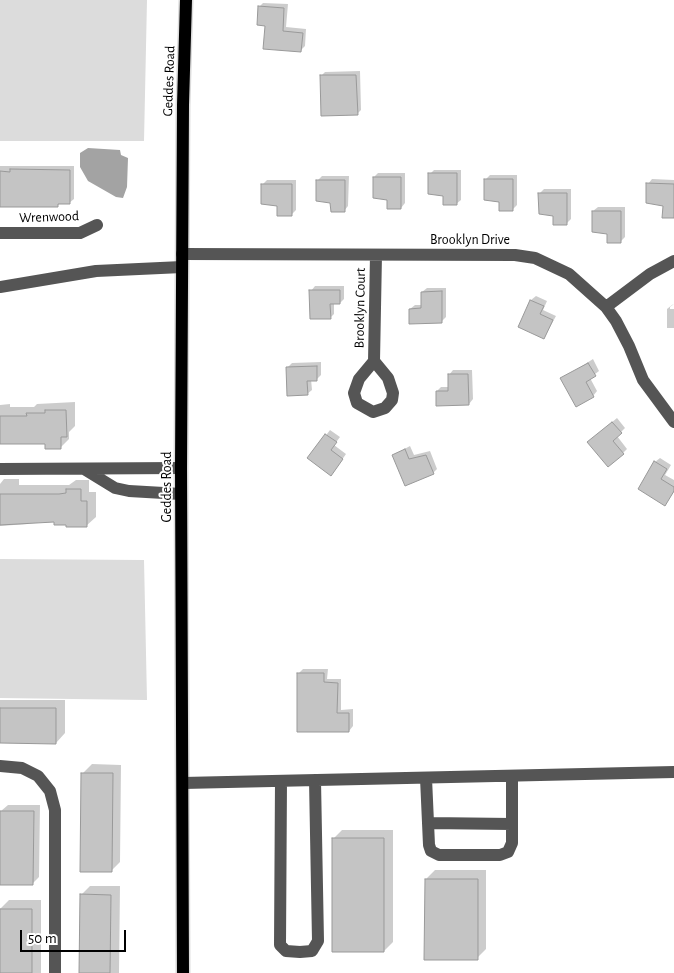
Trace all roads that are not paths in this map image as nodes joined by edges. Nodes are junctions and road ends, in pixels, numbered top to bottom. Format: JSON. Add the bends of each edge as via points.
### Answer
{"nodes":[{"id":1,"x":186,"y":0,"type":"edge"},
{"id":2,"x":97,"y":225,"type":"dead end"},
{"id":3,"x":0,"y":233,"type":"edge"},
{"id":4,"x":376,"y":256,"type":"junction"},
{"id":5,"x":182,"y":260,"type":"junction"},
{"id":6,"x":674,"y":261,"type":"edge"},
{"id":7,"x":0,"y":287,"type":"edge"},
{"id":8,"x":606,"y":307,"type":"junction"},
{"id":9,"x":374,"y":361,"type":"dead end"},
{"id":10,"x":674,"y":422,"type":"edge"},
{"id":11,"x":181,"y":468,"type":"junction"},
{"id":12,"x":0,"y":469,"type":"edge"},
{"id":13,"x":84,"y":469,"type":"junction"},
{"id":14,"x":181,"y":494,"type":"junction"},
{"id":15,"x":0,"y":766,"type":"edge"},
{"id":16,"x":674,"y":772,"type":"edge"},
{"id":17,"x":512,"y":777,"type":"junction"},
{"id":18,"x":426,"y":778,"type":"junction"},
{"id":19,"x":315,"y":780,"type":"junction"},
{"id":20,"x":281,"y":781,"type":"junction"},
{"id":21,"x":183,"y":783,"type":"junction"},
{"id":22,"x":428,"y":823,"type":"junction"},
{"id":23,"x":512,"y":824,"type":"junction"},
{"id":24,"x":55,"y":973,"type":"edge"},
{"id":25,"x":183,"y":973,"type":"edge"}],
"edges":[{"from":1,"to":5,"type":"main road","name":"Geddes Road"},
{"from":2,"to":3,"type":"street","name":"Wrenwood","via":[[80,233]]},
{"from":4,"to":5,"type":"street","name":"Brooklyn Drive"},
{"from":4,"to":8,"type":"street","name":"Brooklyn Drive","via":[[515,255],[535,258],[569,274]]},
{"from":4,"to":9,"type":"street","name":"Brooklyn Court"},
{"from":5,"to":7,"type":"street","name":"Brooklyn Drive"},
{"from":5,"to":11,"type":"main road","name":"Geddes Road"},
{"from":6,"to":8,"type":"street","via":[[650,274]]},
{"from":8,"to":10,"type":"street","name":"Brooklyn Drive","via":[[629,346],[643,380]]},
{"from":11,"to":13,"type":"street"},
{"from":11,"to":14,"type":"main road","name":"Geddes Road"},
{"from":12,"to":13,"type":"street"},
{"from":13,"to":14,"type":"street","via":[[115,488]]},
{"from":14,"to":21,"type":"main road","name":"Geddes Road"},
{"from":15,"to":24,"type":"street","via":[[22,768],[38,776],[50,791],[55,810]]},
{"from":16,"to":17,"type":"street"},
{"from":17,"to":18,"type":"street"},
{"from":17,"to":23,"type":"street"},
{"from":18,"to":19,"type":"street"},
{"from":18,"to":22,"type":"street"},
{"from":19,"to":20,"type":"street"},
{"from":19,"to":20,"type":"street","via":[[318,941],[312,951],[300,952],[286,950],[280,945]]},
{"from":20,"to":21,"type":"street"},
{"from":21,"to":25,"type":"main road","name":"Geddes Road"},
{"from":22,"to":23,"type":"street"},
{"from":22,"to":23,"type":"street","via":[[431,851],[439,855],[500,855],[508,852],[512,843]]}]}
